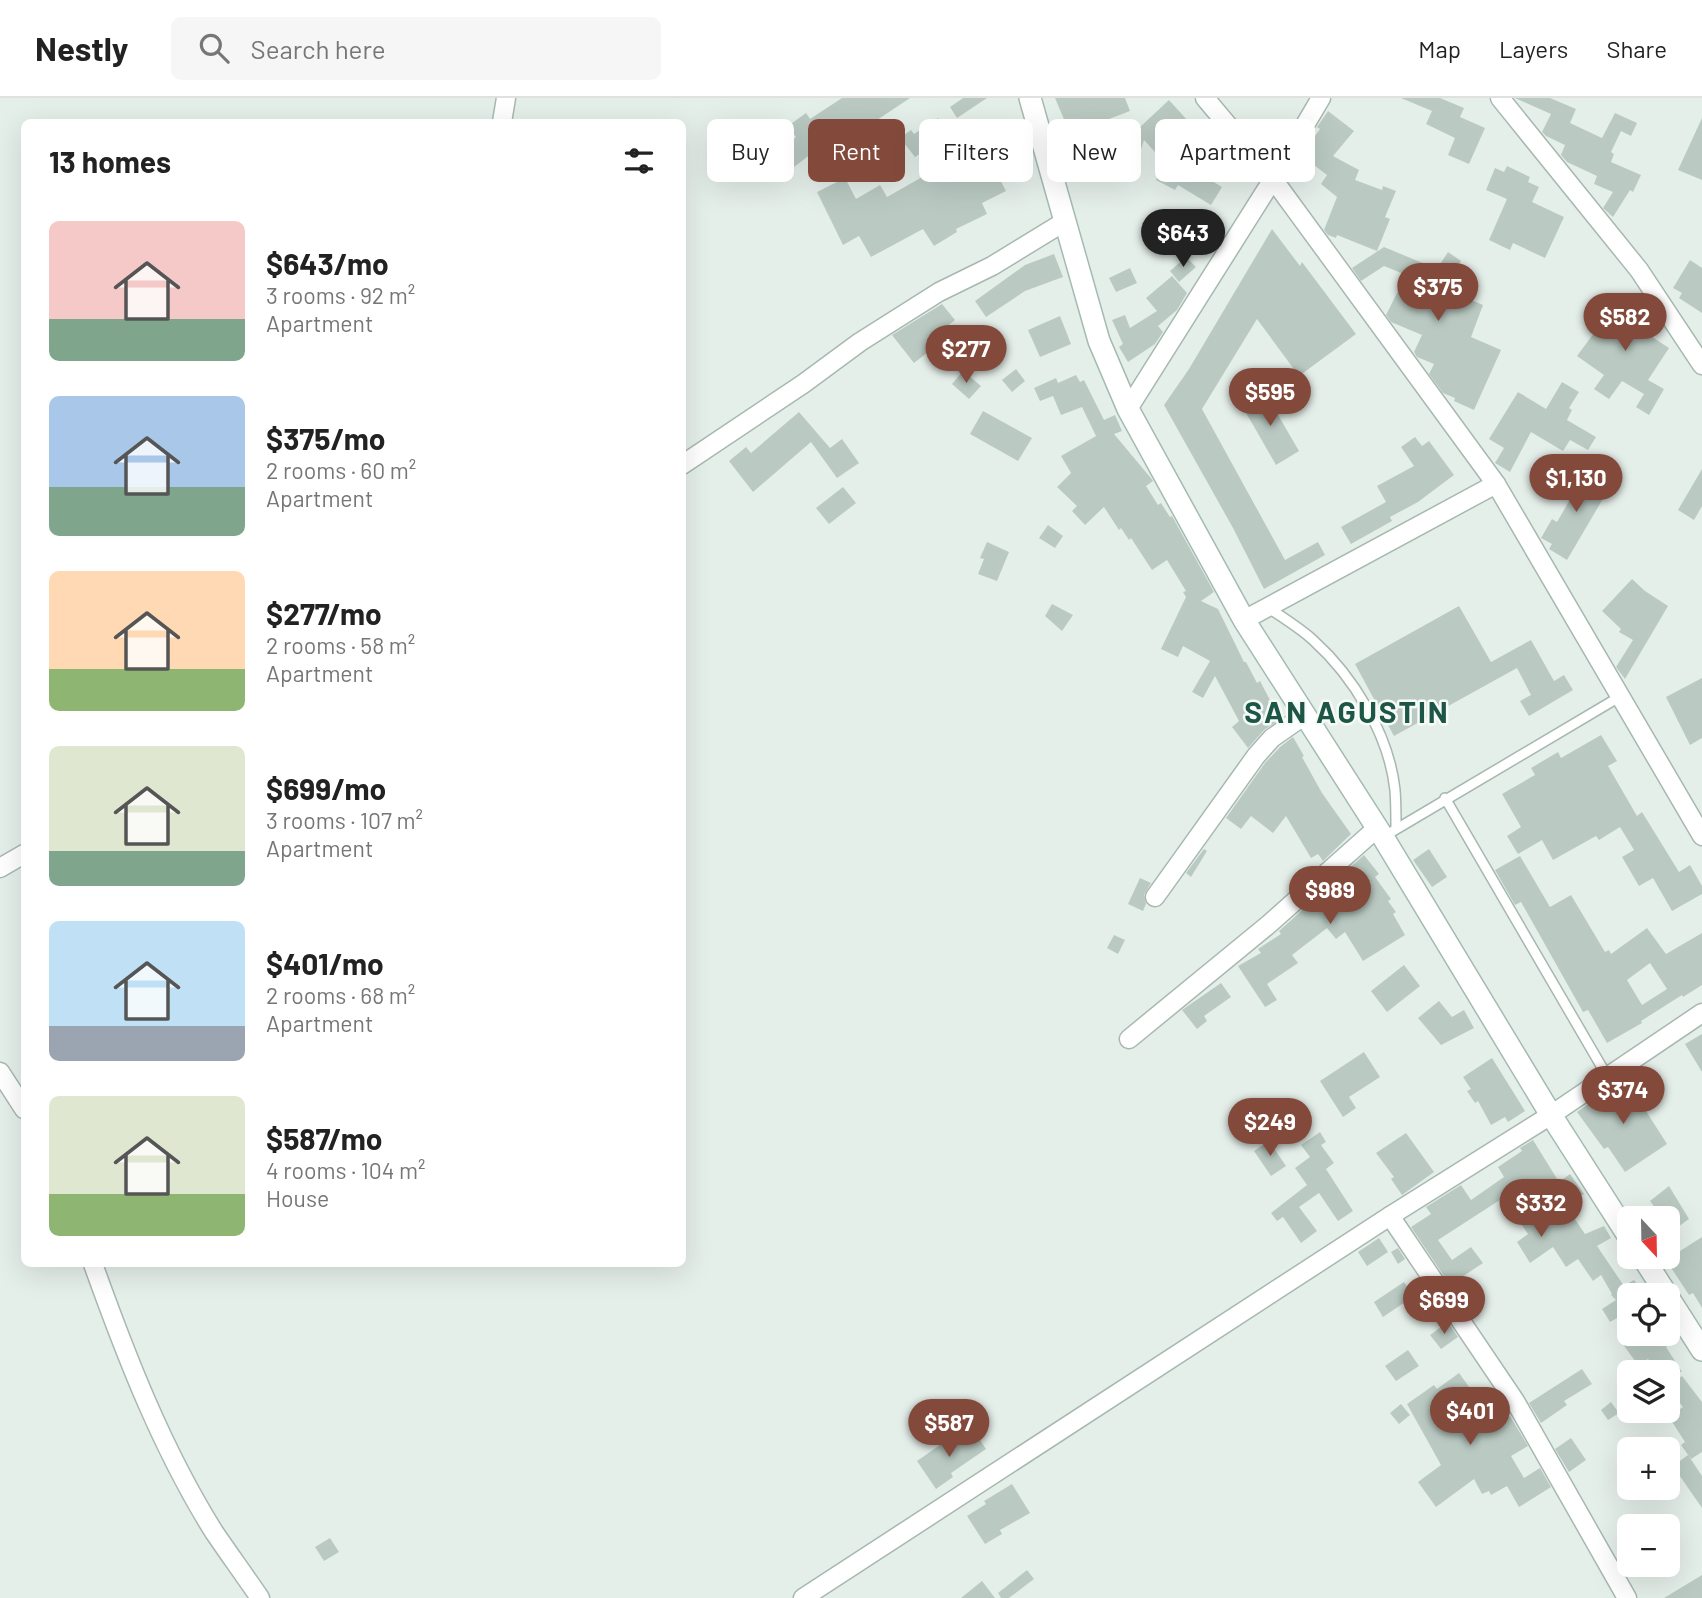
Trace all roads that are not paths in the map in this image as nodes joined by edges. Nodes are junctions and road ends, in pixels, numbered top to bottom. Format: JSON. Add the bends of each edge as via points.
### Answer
{"nodes":[{"id":1,"x":506,"y":98,"type":"edge"},
{"id":2,"x":1030,"y":98,"type":"edge"},
{"id":3,"x":1205,"y":98,"type":"edge"},
{"id":4,"x":1321,"y":98,"type":"edge"},
{"id":5,"x":1500,"y":98,"type":"edge"},
{"id":6,"x":502,"y":119,"type":"edge"},
{"id":7,"x":1223,"y":119,"type":"edge"},
{"id":8,"x":1309,"y":119,"type":"edge"},
{"id":9,"x":1271,"y":182,"type":"edge"},
{"id":10,"x":1275,"y":182,"type":"edge"},
{"id":11,"x":1064,"y":222,"type":"junction"},
{"id":12,"x":1702,"y":365,"type":"edge"},
{"id":13,"x":1128,"y":408,"type":"junction"},
{"id":14,"x":686,"y":462,"type":"edge"},
{"id":15,"x":1496,"y":484,"type":"junction"},
{"id":16,"x":1269,"y":608,"type":"junction"},
{"id":17,"x":1244,"y":620,"type":"junction"},
{"id":18,"x":1621,"y":696,"type":"junction"},
{"id":19,"x":1305,"y":715,"type":"junction"},
{"id":20,"x":1445,"y":798,"type":"junction"},
{"id":21,"x":1385,"y":831,"type":"junction"},
{"id":22,"x":1702,"y":836,"type":"edge"},
{"id":23,"x":21,"y":856,"type":"edge"},
{"id":24,"x":0,"y":868,"type":"edge"},
{"id":25,"x":1155,"y":897,"type":"dead end"},
{"id":26,"x":1702,"y":1013,"type":"edge"},
{"id":27,"x":1129,"y":1039,"type":"dead end"},
{"id":28,"x":0,"y":1072,"type":"edge"},
{"id":29,"x":1607,"y":1076,"type":"junction"},
{"id":30,"x":21,"y":1104,"type":"edge"},
{"id":31,"x":1551,"y":1115,"type":"junction"},
{"id":32,"x":1390,"y":1216,"type":"junction"},
{"id":33,"x":1617,"y":1218,"type":"edge"},
{"id":34,"x":94,"y":1267,"type":"edge"},
{"id":35,"x":1680,"y":1316,"type":"edge"},
{"id":36,"x":1702,"y":1350,"type":"edge"},
{"id":37,"x":260,"y":1598,"type":"edge"},
{"id":38,"x":803,"y":1598,"type":"edge"},
{"id":39,"x":1627,"y":1598,"type":"edge"}],
"edges":[{"from":1,"to":6,"type":"street"},
{"from":2,"to":11,"type":"main road"},
{"from":3,"to":7,"type":"street"},
{"from":4,"to":8,"type":"street"},
{"from":5,"to":12,"type":"street","via":[[1639,270]]},
{"from":9,"to":13,"type":"street"},
{"from":10,"to":15,"type":"street"},
{"from":11,"to":13,"type":"main road","via":[[1099,341]]},
{"from":11,"to":14,"type":"street","via":[[860,342]]},
{"from":13,"to":17,"type":"main road"},
{"from":15,"to":16,"type":"street"},
{"from":15,"to":18,"type":"street"},
{"from":16,"to":17,"type":"street"},
{"from":16,"to":21,"type":"lane","via":[[1311,638],[1361,698],[1378,732],[1395,788]]},
{"from":17,"to":19,"type":"main road"},
{"from":18,"to":20,"type":"lane"},
{"from":18,"to":22,"type":"street"},
{"from":19,"to":21,"type":"main road"},
{"from":19,"to":25,"type":"street","via":[[1272,738],[1256,757]]},
{"from":20,"to":21,"type":"lane"},
{"from":20,"to":29,"type":"lane"},
{"from":21,"to":27,"type":"street"},
{"from":21,"to":31,"type":"main road"},
{"from":23,"to":24,"type":"street"},
{"from":26,"to":29,"type":"street"},
{"from":28,"to":30,"type":"street"},
{"from":29,"to":31,"type":"street"},
{"from":31,"to":32,"type":"street"},
{"from":31,"to":33,"type":"main road"},
{"from":32,"to":38,"type":"street"},
{"from":32,"to":39,"type":"street","via":[[1515,1401]]},
{"from":34,"to":37,"type":"street","via":[[133,1372],[178,1467]]},
{"from":35,"to":36,"type":"main road"}]}
